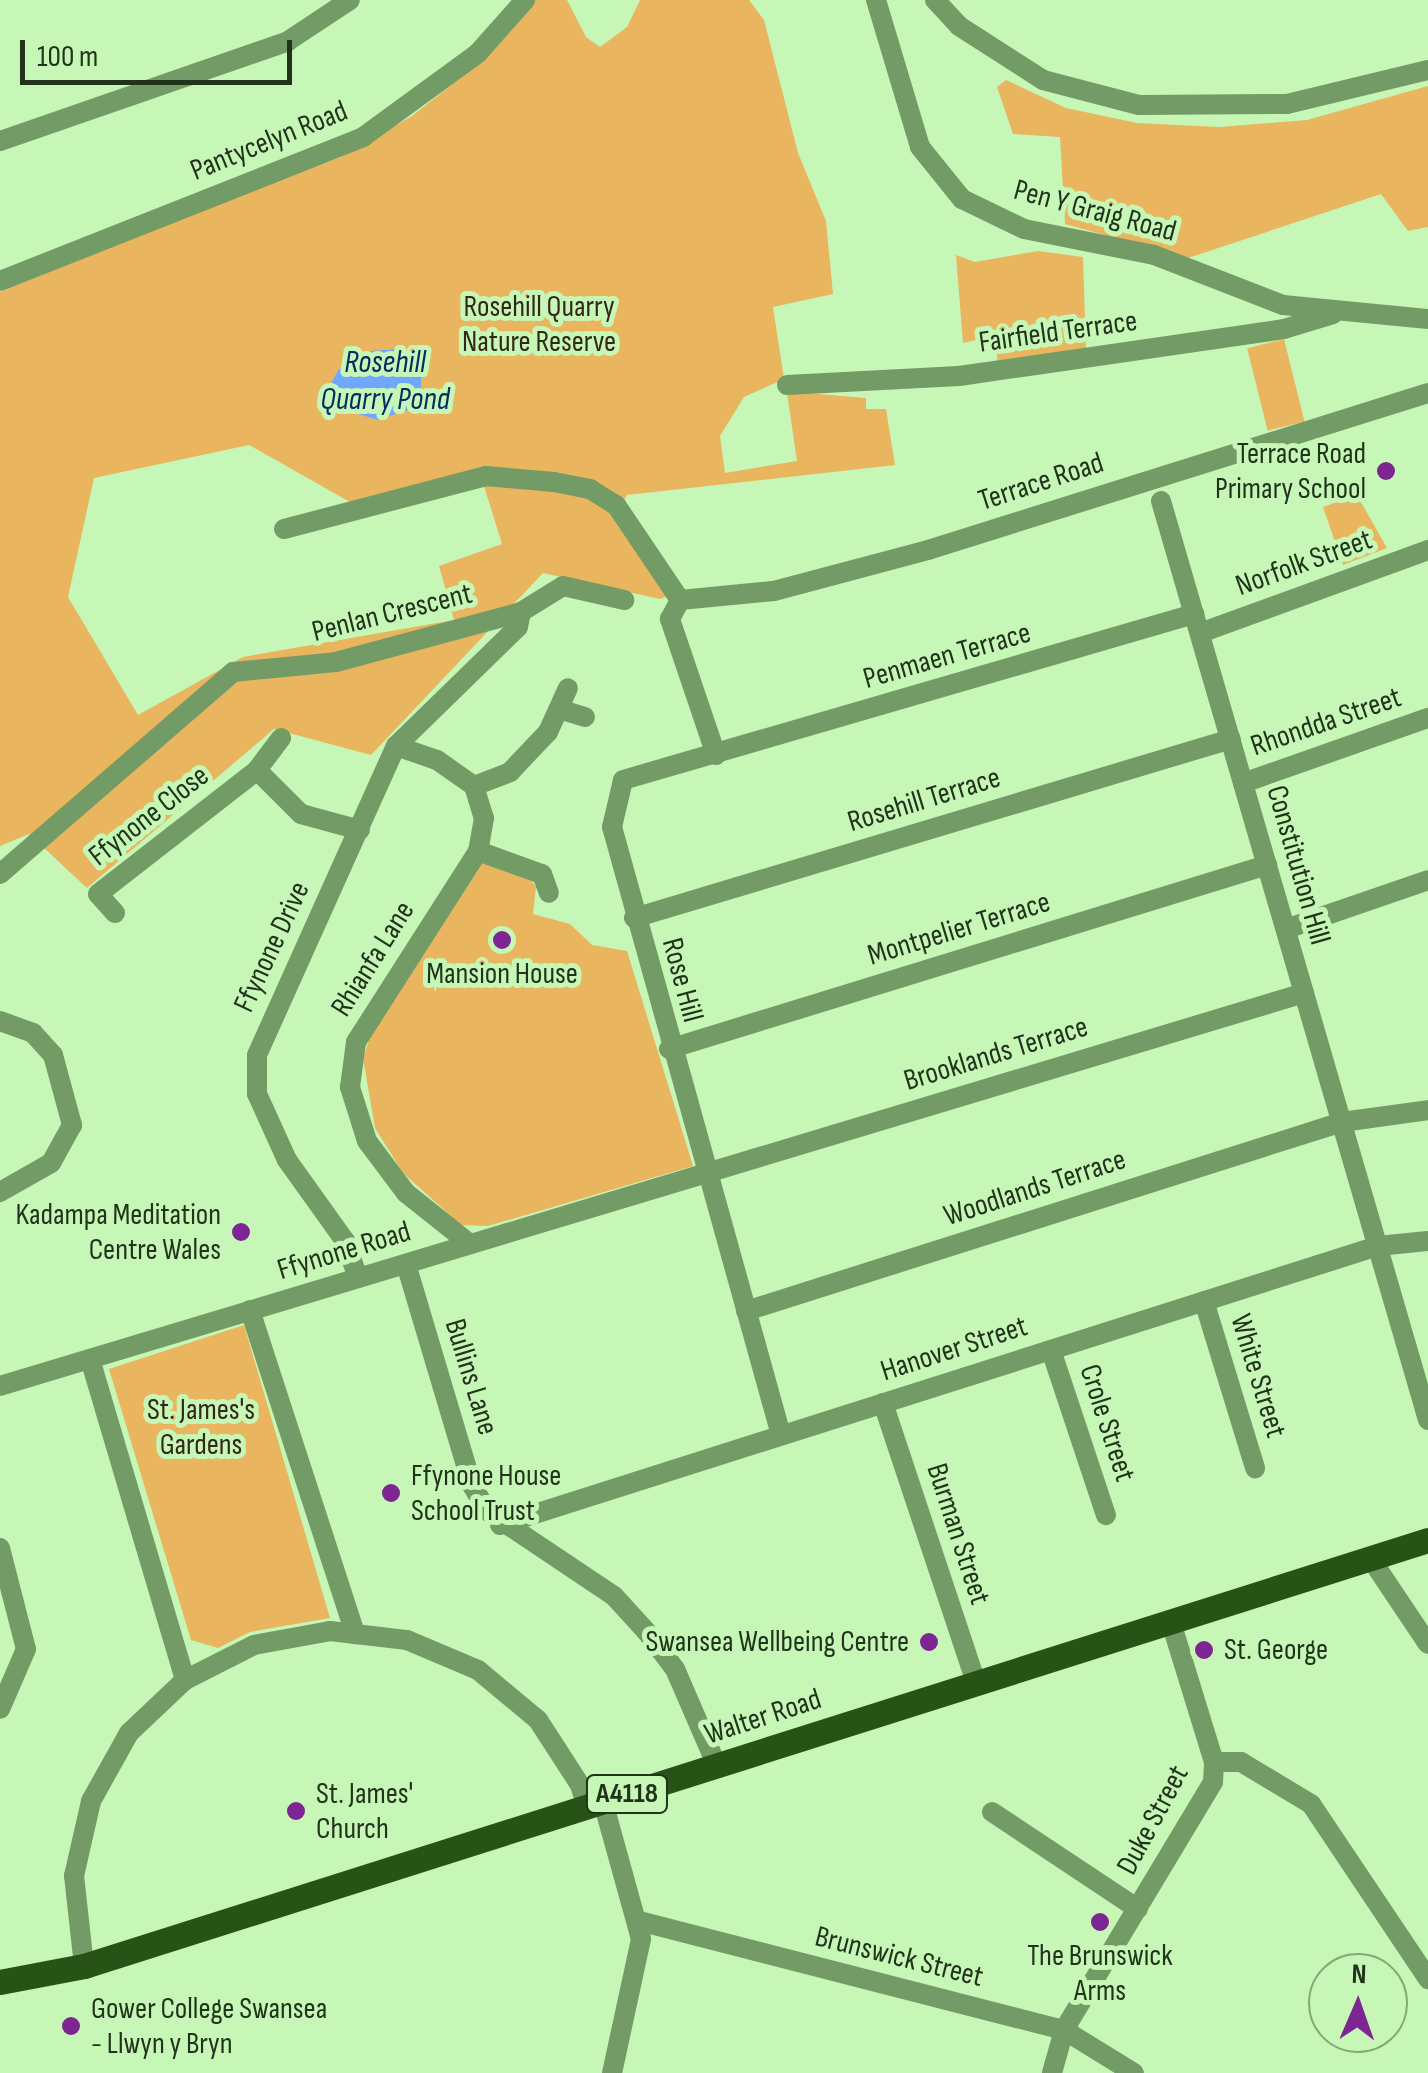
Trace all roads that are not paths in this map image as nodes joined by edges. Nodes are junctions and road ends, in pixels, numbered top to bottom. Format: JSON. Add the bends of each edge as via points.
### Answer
{"nodes":[{"id":1,"x":350,"y":0,"type":"edge"},
{"id":2,"x":524,"y":0,"type":"edge"},
{"id":3,"x":876,"y":0,"type":"edge"},
{"id":4,"x":934,"y":0,"type":"edge"},
{"id":5,"x":1428,"y":70,"type":"edge"},
{"id":6,"x":0,"y":141,"type":"edge"},
{"id":7,"x":0,"y":281,"type":"edge"},
{"id":8,"x":1333,"y":314,"type":"junction"},
{"id":9,"x":1428,"y":319,"type":"edge"},
{"id":10,"x":788,"y":385,"type":"dead end"},
{"id":11,"x":1428,"y":392,"type":"edge"},
{"id":12,"x":1161,"y":501,"type":"dead end"},
{"id":13,"x":284,"y":529,"type":"dead end"},
{"id":14,"x":1428,"y":550,"type":"edge"},
{"id":15,"x":624,"y":600,"type":"dead end"},
{"id":16,"x":675,"y":604,"type":"junction"},
{"id":17,"x":521,"y":612,"type":"junction"},
{"id":18,"x":1197,"y":624,"type":"junction"},
{"id":19,"x":568,"y":688,"type":"dead end"},
{"id":20,"x":562,"y":710,"type":"junction"},
{"id":21,"x":585,"y":717,"type":"dead end"},
{"id":22,"x":1428,"y":718,"type":"edge"},
{"id":23,"x":281,"y":738,"type":"dead end"},
{"id":24,"x":1230,"y":739,"type":"junction"},
{"id":25,"x":396,"y":746,"type":"junction"},
{"id":26,"x":716,"y":754,"type":"junction"},
{"id":27,"x":257,"y":770,"type":"junction"},
{"id":28,"x":1243,"y":783,"type":"junction"},
{"id":29,"x":474,"y":786,"type":"junction"},
{"id":30,"x":360,"y":830,"type":"junction"},
{"id":31,"x":478,"y":851,"type":"junction"},
{"id":32,"x":1267,"y":865,"type":"junction"},
{"id":33,"x":0,"y":874,"type":"edge"},
{"id":34,"x":1428,"y":880,"type":"edge"},
{"id":35,"x":550,"y":893,"type":"dead end"},
{"id":36,"x":115,"y":912,"type":"dead end"},
{"id":37,"x":634,"y":918,"type":"junction"},
{"id":38,"x":1286,"y":930,"type":"junction"},
{"id":39,"x":1304,"y":993,"type":"junction"},
{"id":40,"x":0,"y":1021,"type":"edge"},
{"id":41,"x":669,"y":1049,"type":"junction"},
{"id":42,"x":1428,"y":1110,"type":"edge"},
{"id":43,"x":1342,"y":1122,"type":"junction"},
{"id":44,"x":704,"y":1174,"type":"junction"},
{"id":45,"x":0,"y":1192,"type":"edge"},
{"id":46,"x":1428,"y":1241,"type":"edge"},
{"id":47,"x":470,"y":1244,"type":"junction"},
{"id":48,"x":1378,"y":1246,"type":"junction"},
{"id":49,"x":406,"y":1264,"type":"junction"},
{"id":50,"x":358,"y":1278,"type":"junction"},
{"id":51,"x":1204,"y":1301,"type":"junction"},
{"id":52,"x":250,"y":1310,"type":"junction"},
{"id":53,"x":746,"y":1311,"type":"junction"},
{"id":54,"x":1050,"y":1350,"type":"junction"},
{"id":55,"x":90,"y":1359,"type":"junction"},
{"id":56,"x":0,"y":1386,"type":"edge"},
{"id":57,"x":883,"y":1403,"type":"junction"},
{"id":58,"x":1428,"y":1420,"type":"edge"},
{"id":59,"x":782,"y":1436,"type":"junction"},
{"id":60,"x":1255,"y":1468,"type":"dead end"},
{"id":61,"x":1106,"y":1516,"type":"dead end"},
{"id":62,"x":500,"y":1525,"type":"junction"},
{"id":63,"x":1428,"y":1540,"type":"edge"},
{"id":64,"x":0,"y":1548,"type":"edge"},
{"id":65,"x":1370,"y":1559,"type":"junction"},
{"id":66,"x":1171,"y":1622,"type":"junction"},
{"id":67,"x":354,"y":1634,"type":"junction"},
{"id":68,"x":1428,"y":1644,"type":"edge"},
{"id":69,"x":185,"y":1680,"type":"junction"},
{"id":70,"x":976,"y":1684,"type":"junction"},
{"id":71,"x":0,"y":1709,"type":"edge"},
{"id":72,"x":1214,"y":1762,"type":"junction"},
{"id":73,"x":717,"y":1766,"type":"junction"},
{"id":74,"x":595,"y":1804,"type":"junction"},
{"id":75,"x":992,"y":1812,"type":"dead end"},
{"id":76,"x":1138,"y":1909,"type":"junction"},
{"id":77,"x":639,"y":1920,"type":"junction"},
{"id":78,"x":84,"y":1966,"type":"junction"},
{"id":79,"x":1428,"y":1978,"type":"edge"},
{"id":80,"x":0,"y":1982,"type":"edge"},
{"id":81,"x":1064,"y":2030,"type":"junction"},
{"id":82,"x":612,"y":2073,"type":"edge"},
{"id":83,"x":1052,"y":2073,"type":"edge"},
{"id":84,"x":1134,"y":2073,"type":"edge"}],
"edges":[{"from":1,"to":6,"type":"street","via":[[288,40]]},
{"from":2,"to":7,"type":"street","name":"Pantycelyn Road","via":[[478,53],[363,137]]},
{"from":3,"to":8,"type":"street","name":"Pen Y Graig Road","via":[[920,147],[962,199],[1024,229],[1154,255],[1284,306]]},
{"from":4,"to":5,"type":"street","via":[[959,26],[1043,80],[1139,105],[1287,104]]},
{"from":8,"to":9,"type":"street","name":"Pen Y Graig Road"},
{"from":8,"to":10,"type":"street","name":"Fairfield Terrace","via":[[1284,329],[959,376]]},
{"from":11,"to":16,"type":"street","name":"Terrace Road","via":[[928,550],[774,591]]},
{"from":12,"to":18,"type":"street","name":"Constitution Hill"},
{"from":13,"to":16,"type":"street","via":[[486,476],[554,482],[590,489],[616,505]]},
{"from":14,"to":18,"type":"street","name":"Norfolk Street"},
{"from":15,"to":17,"type":"street","name":"Penlan Crescent","via":[[563,586]]},
{"from":16,"to":26,"type":"street"},
{"from":17,"to":25,"type":"street","via":[[518,627]]},
{"from":17,"to":33,"type":"street","name":"Penlan Crescent","via":[[336,662],[233,672]]},
{"from":18,"to":24,"type":"street","name":"Constitution Hill"},
{"from":18,"to":26,"type":"street","name":"Penmaen Terrace"},
{"from":19,"to":20,"type":"street"},
{"from":20,"to":21,"type":"street"},
{"from":20,"to":29,"type":"street","via":[[510,772]]},
{"from":22,"to":28,"type":"street","name":"Rhondda Street"},
{"from":23,"to":27,"type":"street","name":"Ffynone Close"},
{"from":24,"to":28,"type":"street","name":"Constitution Hill"},
{"from":24,"to":37,"type":"street","name":"Rosehill Terrace"},
{"from":25,"to":29,"type":"street","via":[[437,760]]},
{"from":25,"to":30,"type":"street","name":"Ffynone Drive"},
{"from":26,"to":37,"type":"street","name":"Rose Hill","via":[[623,780],[612,827]]},
{"from":27,"to":30,"type":"street","name":"Ffynone Close","via":[[301,814]]},
{"from":27,"to":36,"type":"street","name":"Ffynone Close","via":[[98,894]]},
{"from":28,"to":32,"type":"street","name":"Constitution Hill"},
{"from":29,"to":31,"type":"street","via":[[484,818]]},
{"from":30,"to":50,"type":"street","name":"Ffynone Drive","via":[[256,1055],[257,1094],[287,1160],[345,1240]]},
{"from":31,"to":35,"type":"street","via":[[542,874]]},
{"from":31,"to":47,"type":"street","name":"Rhianfa Lane","via":[[356,1042],[350,1087],[367,1141],[406,1193]]},
{"from":32,"to":38,"type":"street","name":"Constitution Hill"},
{"from":32,"to":41,"type":"street","name":"Montpelier Terrace"},
{"from":34,"to":38,"type":"street"},
{"from":37,"to":41,"type":"street","name":"Rose Hill"},
{"from":38,"to":39,"type":"street","name":"Constitution Hill"},
{"from":39,"to":43,"type":"street","name":"Constitution Hill"},
{"from":39,"to":44,"type":"street","name":"Brooklands Terrace"},
{"from":40,"to":45,"type":"street","via":[[33,1033],[53,1055],[72,1125],[51,1163]]},
{"from":41,"to":44,"type":"street","name":"Rose Hill"},
{"from":42,"to":43,"type":"street","name":"Woodlands Terrace"},
{"from":43,"to":48,"type":"street","name":"Constitution Hill"},
{"from":43,"to":53,"type":"street","name":"Woodlands Terrace"},
{"from":44,"to":47,"type":"street","name":"Ffynone Road"},
{"from":44,"to":53,"type":"street","name":"Rose Hill"},
{"from":46,"to":48,"type":"street","name":"Hanover Street"},
{"from":47,"to":49,"type":"street","name":"Ffynone Road"},
{"from":48,"to":51,"type":"street","name":"Hanover Street"},
{"from":48,"to":58,"type":"street","name":"Constitution Hill"},
{"from":49,"to":50,"type":"street","name":"Ffynone Road"},
{"from":49,"to":62,"type":"street","name":"Bullins Lane","via":[[472,1485]]},
{"from":50,"to":52,"type":"street","name":"Ffynone Road"},
{"from":51,"to":54,"type":"street","name":"Hanover Street"},
{"from":51,"to":60,"type":"street","name":"White Street"},
{"from":52,"to":55,"type":"street","name":"Ffynone Road"},
{"from":52,"to":67,"type":"street"},
{"from":53,"to":59,"type":"street","name":"Rose Hill"},
{"from":54,"to":57,"type":"street","name":"Hanover Street"},
{"from":54,"to":61,"type":"street","name":"Crole Street"},
{"from":55,"to":56,"type":"street","name":"Ffynone Road"},
{"from":55,"to":69,"type":"street"},
{"from":57,"to":59,"type":"street","name":"Hanover Street"},
{"from":57,"to":70,"type":"street","name":"Burman Street"},
{"from":59,"to":62,"type":"street","name":"Hanover Street"},
{"from":62,"to":73,"type":"street","name":"Bullins Lane","via":[[614,1596],[646,1630],[683,1683]]},
{"from":63,"to":65,"type":"main road","name":"Walter Road","number":"A4118"},
{"from":64,"to":71,"type":"street","via":[[26,1650]]},
{"from":65,"to":66,"type":"main road","name":"Walter Road","number":"A4118"},
{"from":65,"to":68,"type":"street"},
{"from":66,"to":70,"type":"main road","name":"Walter Road","number":"A4118"},
{"from":66,"to":72,"type":"street","name":"Duke Street"},
{"from":67,"to":69,"type":"street","via":[[330,1631],[254,1645]]},
{"from":67,"to":74,"type":"street","via":[[407,1640],[478,1670],[538,1720]]},
{"from":69,"to":78,"type":"street","via":[[129,1733],[91,1800],[74,1876]]},
{"from":70,"to":73,"type":"main road","name":"Walter Road","number":"A4118"},
{"from":72,"to":76,"type":"street","name":"Duke Street","via":[[1214,1782]]},
{"from":72,"to":79,"type":"street","via":[[1241,1762],[1312,1804]]},
{"from":73,"to":74,"type":"main road","name":"Walter Road","number":"A4118"},
{"from":74,"to":77,"type":"street"},
{"from":74,"to":78,"type":"main road","name":"Walter Road","number":"A4118"},
{"from":75,"to":76,"type":"street"},
{"from":76,"to":81,"type":"street","name":"Duke Street"},
{"from":77,"to":81,"type":"street","name":"Brunswick Street"},
{"from":77,"to":82,"type":"street","via":[[641,1938]]},
{"from":78,"to":80,"type":"main road","name":"Walter Road","number":"A4118"},
{"from":81,"to":83,"type":"street","name":"Duke Street"},
{"from":81,"to":84,"type":"street","name":"Brunswick Street"}]}
